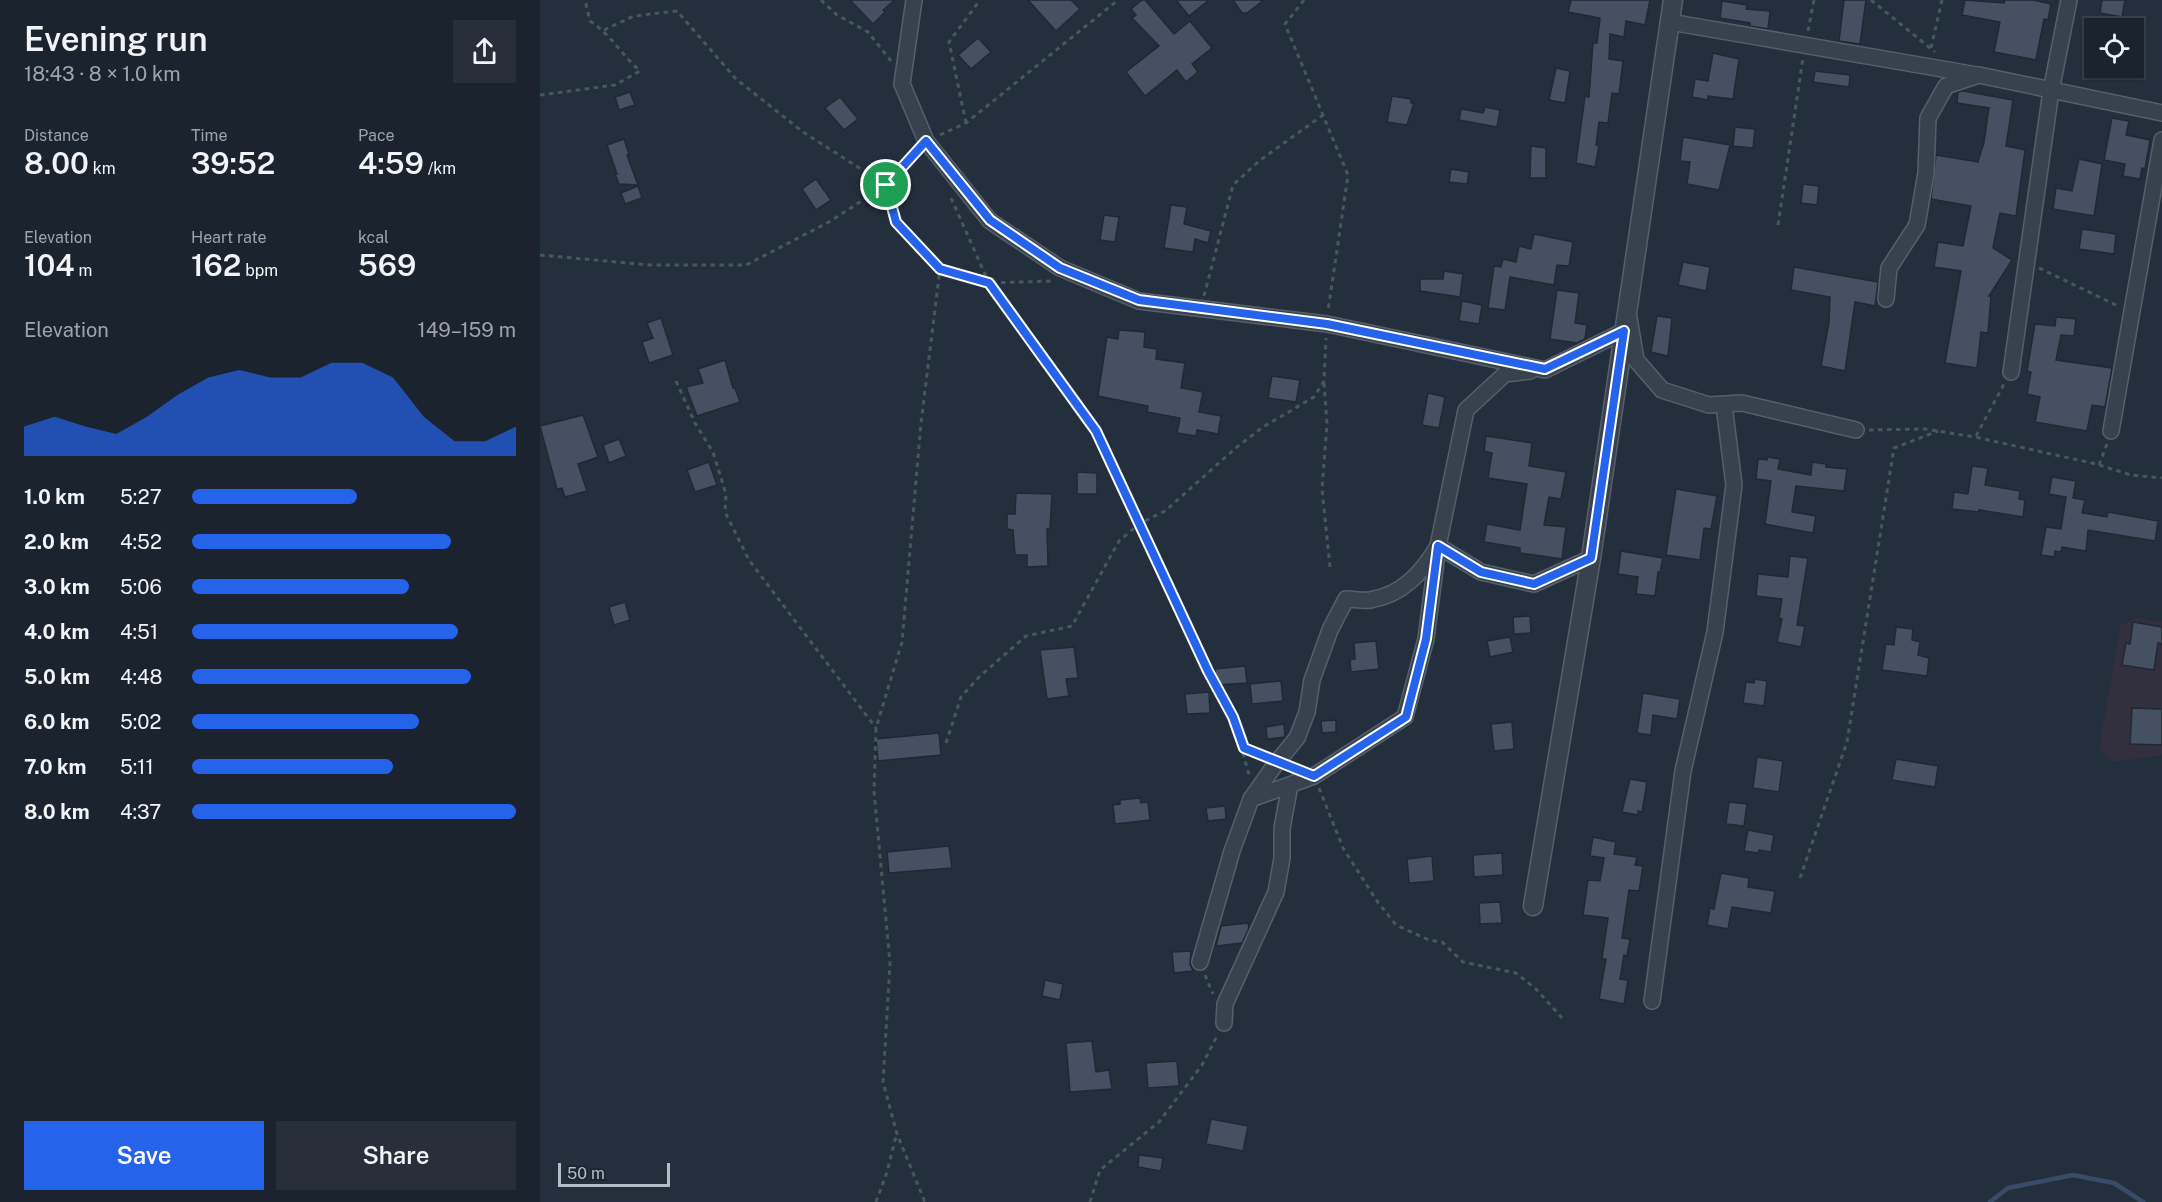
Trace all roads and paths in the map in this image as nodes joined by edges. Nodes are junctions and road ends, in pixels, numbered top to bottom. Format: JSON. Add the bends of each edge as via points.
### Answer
{"nodes":[{"id":1,"x":585,"y":0,"type":"edge"},
{"id":2,"x":821,"y":0,"type":"edge"},
{"id":3,"x":914,"y":0,"type":"edge"},
{"id":4,"x":980,"y":0,"type":"edge"},
{"id":5,"x":1118,"y":0,"type":"edge"},
{"id":6,"x":1304,"y":0,"type":"edge"},
{"id":7,"x":1673,"y":0,"type":"edge"},
{"id":8,"x":1814,"y":0,"type":"edge"},
{"id":9,"x":1871,"y":0,"type":"edge"},
{"id":10,"x":1942,"y":0,"type":"edge"},
{"id":11,"x":2069,"y":0,"type":"edge"},
{"id":12,"x":1670,"y":22,"type":"junction"},
{"id":13,"x":604,"y":30,"type":"junction"},
{"id":14,"x":1805,"y":45,"type":"junction"},
{"id":15,"x":1930,"y":49,"type":"junction"},
{"id":16,"x":1938,"y":55,"type":"dead end"},
{"id":17,"x":1926,"y":66,"type":"junction"},
{"id":18,"x":1979,"y":75,"type":"junction"},
{"id":19,"x":903,"y":76,"type":"junction"},
{"id":20,"x":2051,"y":91,"type":"junction"},
{"id":21,"x":540,"y":95,"type":"edge"},
{"id":22,"x":2162,"y":113,"type":"edge"},
{"id":23,"x":1323,"y":115,"type":"junction"},
{"id":24,"x":966,"y":123,"type":"junction"},
{"id":25,"x":2162,"y":140,"type":"edge"},
{"id":26,"x":926,"y":141,"type":"junction"},
{"id":27,"x":886,"y":185,"type":"junction"},
{"id":28,"x":950,"y":196,"type":"dead end"},
{"id":29,"x":1778,"y":225,"type":"dead end"},
{"id":30,"x":540,"y":255,"type":"edge"},
{"id":31,"x":2027,"y":262,"type":"junction"},
{"id":32,"x":940,"y":269,"type":"junction"},
{"id":33,"x":1056,"y":281,"type":"dead end"},
{"id":34,"x":989,"y":283,"type":"junction"},
{"id":35,"x":1886,"y":299,"type":"dead end"},
{"id":36,"x":1200,"y":309,"type":"junction"},
{"id":37,"x":1627,"y":310,"type":"junction"},
{"id":38,"x":2132,"y":313,"type":"junction"},
{"id":39,"x":1327,"y":324,"type":"junction"},
{"id":40,"x":1624,"y":331,"type":"junction"},
{"id":41,"x":1545,"y":369,"type":"junction"},
{"id":42,"x":2011,"y":372,"type":"joint"},
{"id":43,"x":676,"y":381,"type":"dead end"},
{"id":44,"x":1324,"y":381,"type":"junction"},
{"id":45,"x":1724,"y":405,"type":"junction"},
{"id":46,"x":1857,"y":430,"type":"joint"},
{"id":47,"x":1938,"y":431,"type":"junction"},
{"id":48,"x":2112,"y":431,"type":"joint"},
{"id":49,"x":1975,"y":436,"type":"junction"},
{"id":50,"x":2099,"y":465,"type":"junction"},
{"id":51,"x":2162,"y":478,"type":"edge"},
{"id":52,"x":1139,"y":524,"type":"junction"},
{"id":53,"x":1438,"y":546,"type":"junction"},
{"id":54,"x":1591,"y":558,"type":"junction"},
{"id":55,"x":1330,"y":567,"type":"dead end"},
{"id":56,"x":876,"y":728,"type":"junction"},
{"id":57,"x":946,"y":743,"type":"dead end"},
{"id":58,"x":1244,"y":748,"type":"junction"},
{"id":59,"x":1277,"y":762,"type":"junction"},
{"id":60,"x":1314,"y":776,"type":"junction"},
{"id":61,"x":1290,"y":785,"type":"junction"},
{"id":62,"x":1251,"y":799,"type":"junction"},
{"id":63,"x":1800,"y":878,"type":"dead end"},
{"id":64,"x":1533,"y":906,"type":"dead end"},
{"id":65,"x":1200,"y":962,"type":"joint"},
{"id":66,"x":1652,"y":1001,"type":"dead end"},
{"id":67,"x":1562,"y":1018,"type":"dead end"},
{"id":68,"x":1224,"y":1023,"type":"junction"},
{"id":69,"x":897,"y":1134,"type":"junction"},
{"id":70,"x":877,"y":1201,"type":"edge"},
{"id":71,"x":925,"y":1202,"type":"edge"},
{"id":72,"x":1090,"y":1202,"type":"edge"}],
"edges":[{"from":1,"to":13,"type":"path","via":[[590,21]]},
{"from":2,"to":19,"type":"path","via":[[837,15],[868,32]]},
{"from":3,"to":19,"type":"street"},
{"from":4,"to":24,"type":"path","via":[[949,42]]},
{"from":5,"to":24,"type":"path"},
{"from":6,"to":23,"type":"path","via":[[1285,24]]},
{"from":7,"to":12,"type":"street"},
{"from":8,"to":14,"type":"path"},
{"from":9,"to":15,"type":"path"},
{"from":10,"to":15,"type":"path"},
{"from":11,"to":20,"type":"street"},
{"from":12,"to":14,"type":"street"},
{"from":12,"to":37,"type":"street"},
{"from":13,"to":21,"type":"path","via":[[640,71],[615,85]]},
{"from":13,"to":27,"type":"path","via":[[634,16],[677,11],[736,79],[803,132]]},
{"from":14,"to":17,"type":"street"},
{"from":14,"to":29,"type":"path"},
{"from":15,"to":16,"type":"path"},
{"from":15,"to":17,"type":"path"},
{"from":17,"to":18,"type":"street"},
{"from":18,"to":20,"type":"street"},
{"from":18,"to":35,"type":"street","via":[[1946,86],[1928,118],[1926,173],[1917,225],[1889,268]]},
{"from":19,"to":26,"type":"street","via":[[902,84]]},
{"from":20,"to":22,"type":"street"},
{"from":20,"to":31,"type":"street"},
{"from":23,"to":36,"type":"path","via":[[1233,185]]},
{"from":23,"to":39,"type":"path","via":[[1348,175]]},
{"from":24,"to":26,"type":"path"},
{"from":25,"to":38,"type":"street"},
{"from":26,"to":27,"type":"path"},
{"from":26,"to":36,"type":"street","via":[[990,220],[1060,268],[1139,300]]},
{"from":27,"to":30,"type":"path","via":[[829,222],[746,265],[650,265]]},
{"from":27,"to":32,"type":"path","via":[[896,222]]},
{"from":28,"to":34,"type":"path"},
{"from":31,"to":38,"type":"path"},
{"from":31,"to":42,"type":"street"},
{"from":32,"to":34,"type":"path"},
{"from":32,"to":56,"type":"path","via":[[921,423],[902,642]]},
{"from":33,"to":34,"type":"path"},
{"from":34,"to":52,"type":"path","via":[[1096,431]]},
{"from":36,"to":39,"type":"street"},
{"from":37,"to":40,"type":"street"},
{"from":37,"to":45,"type":"street","via":[[1636,360],[1662,390],[1709,405]]},
{"from":38,"to":48,"type":"street"},
{"from":39,"to":41,"type":"street"},
{"from":39,"to":44,"type":"path"},
{"from":40,"to":41,"type":"street"},
{"from":40,"to":54,"type":"street"},
{"from":41,"to":53,"type":"street","via":[[1505,374],[1466,410]]},
{"from":42,"to":49,"type":"path"},
{"from":43,"to":56,"type":"path","via":[[713,452],[726,494],[724,512],[749,560]]},
{"from":44,"to":52,"type":"path","via":[[1314,397],[1263,427],[1166,511]]},
{"from":44,"to":55,"type":"path","via":[[1327,424],[1322,489]]},
{"from":45,"to":46,"type":"street","via":[[1742,403]]},
{"from":45,"to":66,"type":"street","via":[[1734,486],[1715,632],[1683,771]]},
{"from":46,"to":47,"type":"path"},
{"from":47,"to":49,"type":"path"},
{"from":47,"to":63,"type":"path","via":[[1894,448],[1847,742]]},
{"from":48,"to":50,"type":"path"},
{"from":49,"to":50,"type":"path"},
{"from":50,"to":51,"type":"path","via":[[2131,475]]},
{"from":52,"to":57,"type":"path","via":[[1119,541],[1072,626],[1026,636],[961,697]]},
{"from":52,"to":58,"type":"path","via":[[1233,717]]},
{"from":53,"to":54,"type":"street","via":[[1481,572],[1534,584]]},
{"from":53,"to":59,"type":"street","via":[[1427,564],[1395,593],[1368,601],[1346,599],[1326,640],[1297,738]]},
{"from":53,"to":60,"type":"street","via":[[1426,639],[1406,717]]},
{"from":54,"to":64,"type":"street"},
{"from":56,"to":69,"type":"path","via":[[874,791],[890,963],[882,1082]]},
{"from":58,"to":59,"type":"path"},
{"from":58,"to":62,"type":"path"},
{"from":59,"to":62,"type":"street"},
{"from":60,"to":61,"type":"street"},
{"from":60,"to":67,"type":"path","via":[[1343,848],[1396,925],[1442,942],[1463,962],[1516,973]]},
{"from":61,"to":62,"type":"street"},
{"from":61,"to":68,"type":"street","via":[[1276,892],[1225,1004]]},
{"from":62,"to":65,"type":"street"},
{"from":65,"to":68,"type":"path"},
{"from":68,"to":72,"type":"path","via":[[1202,1065],[1159,1122],[1100,1170]]},
{"from":69,"to":70,"type":"path"},
{"from":69,"to":71,"type":"path"}]}
